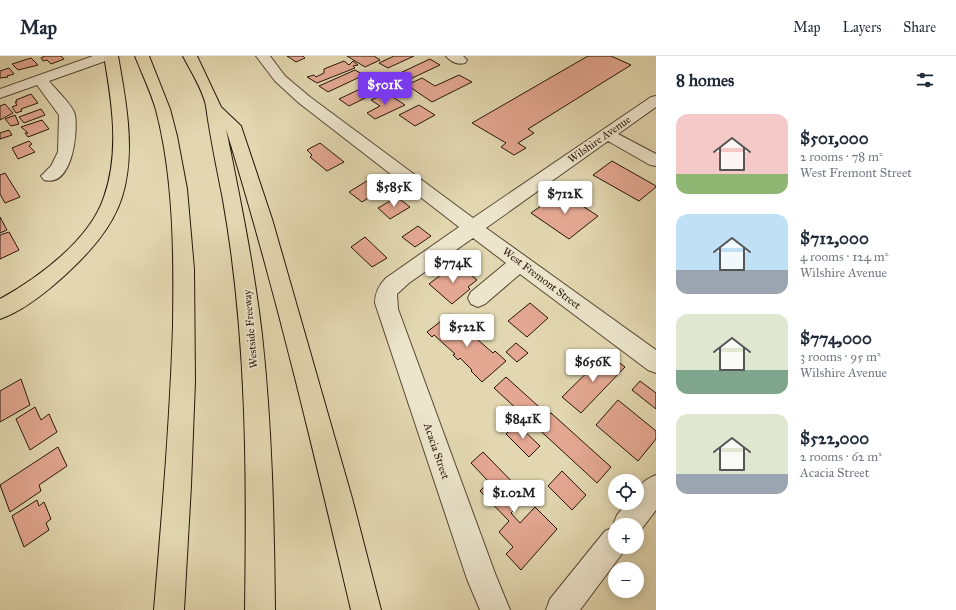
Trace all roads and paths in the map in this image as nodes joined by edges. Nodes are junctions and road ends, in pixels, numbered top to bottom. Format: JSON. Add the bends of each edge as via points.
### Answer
{"nodes":[{"id":1,"x":190,"y":56,"type":"edge"},
{"id":2,"x":263,"y":56,"type":"edge"},
{"id":3,"x":143,"y":58,"type":"edge"},
{"id":4,"x":84,"y":59,"type":"edge"},
{"id":5,"x":110,"y":61,"type":"edge"},
{"id":6,"x":40,"y":80,"type":"junction"},
{"id":7,"x":0,"y":94,"type":"edge"},
{"id":8,"x":656,"y":100,"type":"edge"},
{"id":9,"x":213,"y":108,"type":"junction"},
{"id":10,"x":606,"y":134,"type":"junction"},
{"id":11,"x":656,"y":161,"type":"edge"},
{"id":12,"x":50,"y":176,"type":"dead end"},
{"id":13,"x":473,"y":227,"type":"junction"},
{"id":14,"x":520,"y":262,"type":"junction"},
{"id":15,"x":387,"y":291,"type":"joint"},
{"id":16,"x":478,"y":298,"type":"dead end"},
{"id":17,"x":0,"y":310,"type":"edge"},
{"id":18,"x":656,"y":363,"type":"edge"},
{"id":19,"x":656,"y":488,"type":"edge"},
{"id":20,"x":632,"y":518,"type":"edge"},
{"id":21,"x":608,"y":549,"type":"edge"},
{"id":22,"x":169,"y":610,"type":"edge"},
{"id":23,"x":260,"y":610,"type":"edge"},
{"id":24,"x":366,"y":610,"type":"edge"},
{"id":25,"x":496,"y":610,"type":"edge"},
{"id":26,"x":561,"y":610,"type":"edge"}],
"edges":[{"from":1,"to":9,"type":"highway","name":"Westside Freeway"},
{"from":2,"to":13,"type":"street","name":"West Fremont Street","via":[[273,73],[292,89]]},
{"from":3,"to":22,"type":"highway","via":[[163,109],[169,136],[178,189],[184,269],[183,382]]},
{"from":4,"to":5,"type":"street"},
{"from":4,"to":6,"type":"street"},
{"from":5,"to":17,"type":"highway","via":[[119,107],[120,135],[113,198],[94,231],[64,265],[15,302]]},
{"from":6,"to":7,"type":"street"},
{"from":6,"to":12,"type":"street","via":[[67,114],[66,152],[58,169]]},
{"from":8,"to":10,"type":"street","name":"Wilshire Avenue"},
{"from":9,"to":23,"type":"highway","name":"Westside Freeway","via":[[237,220],[247,294],[256,392]]},
{"from":9,"to":24,"type":"highway","via":[[233,126],[262,219]]},
{"from":10,"to":11,"type":"street"},
{"from":10,"to":13,"type":"street","name":"Wilshire Avenue"},
{"from":13,"to":14,"type":"street","name":"West Fremont Street"},
{"from":13,"to":15,"type":"street","name":"Wilshire Avenue","via":[[402,277]]},
{"from":14,"to":16,"type":"street"},
{"from":14,"to":18,"type":"street","name":"West Fremont Street"},
{"from":15,"to":25,"type":"street","name":"Acacia Street","via":[[387,309],[482,579]]},
{"from":19,"to":20,"type":"street"},
{"from":21,"to":26,"type":"street"}]}
